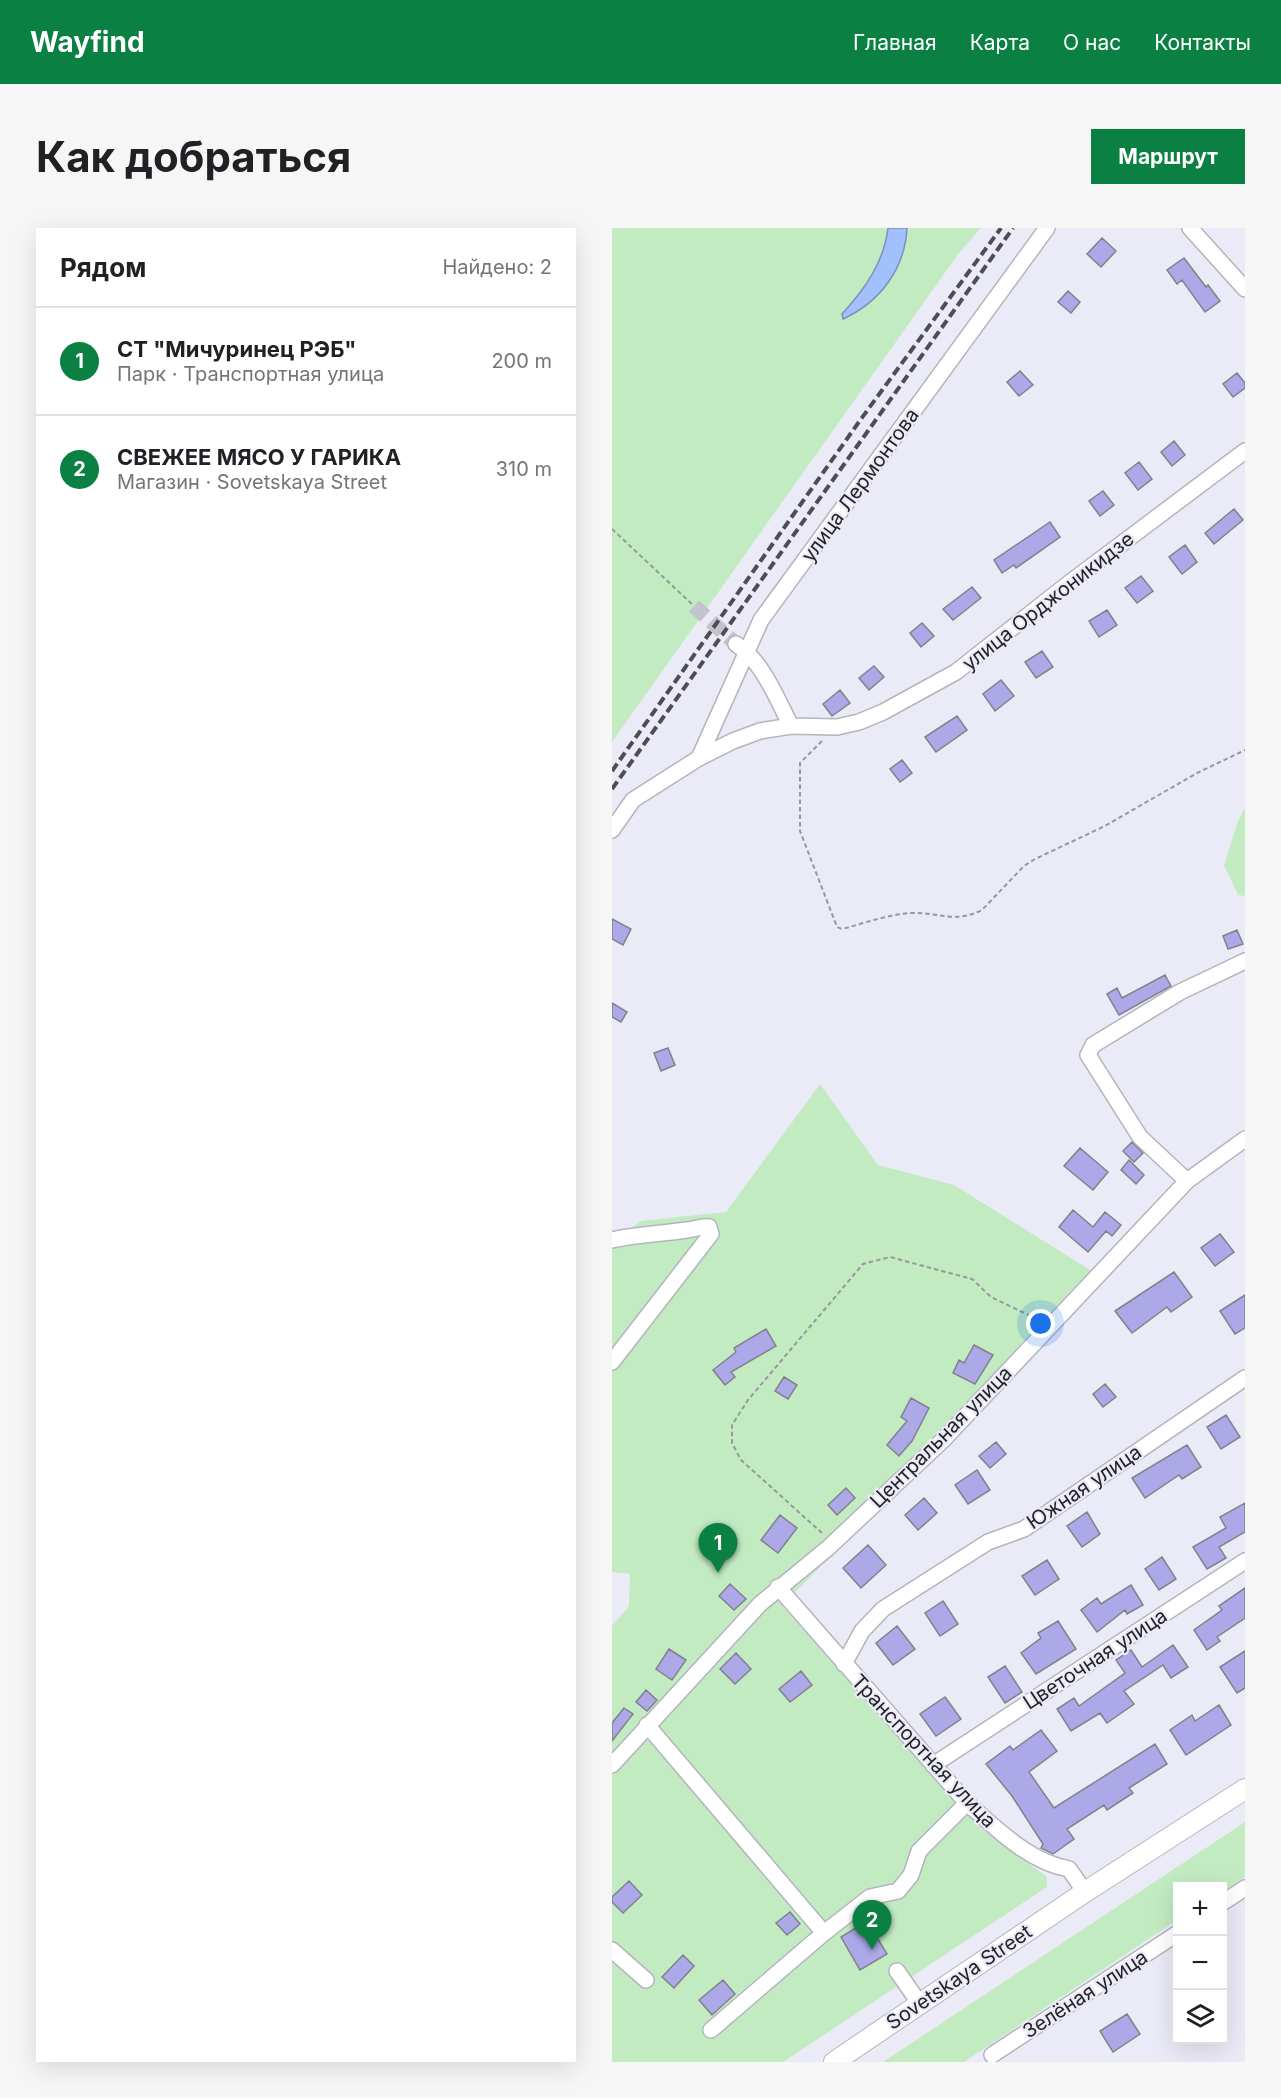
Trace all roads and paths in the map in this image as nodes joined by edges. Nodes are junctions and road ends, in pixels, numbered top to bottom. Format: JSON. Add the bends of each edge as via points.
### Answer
{"nodes":[{"id":1,"x":1047,"y":228,"type":"edge"},
{"id":2,"x":1190,"y":228,"type":"edge"},
{"id":3,"x":1245,"y":289,"type":"edge"},
{"id":4,"x":1245,"y":451,"type":"edge"},
{"id":5,"x":612,"y":529,"type":"edge"},
{"id":6,"x":694,"y":606,"type":"tunnel mouth"},
{"id":7,"x":742,"y":648,"type":"junction"},
{"id":8,"x":791,"y":726,"type":"junction"},
{"id":9,"x":837,"y":727,"type":"junction"},
{"id":10,"x":1245,"y":750,"type":"edge"},
{"id":11,"x":699,"y":758,"type":"junction"},
{"id":12,"x":612,"y":830,"type":"edge"},
{"id":13,"x":1245,"y":961,"type":"edge"},
{"id":14,"x":1245,"y":1139,"type":"edge"},
{"id":15,"x":1187,"y":1181,"type":"junction"},
{"id":16,"x":612,"y":1240,"type":"edge"},
{"id":17,"x":1050,"y":1326,"type":"junction"},
{"id":18,"x":612,"y":1362,"type":"edge"},
{"id":19,"x":1245,"y":1378,"type":"edge"},
{"id":20,"x":833,"y":1543,"type":"junction"},
{"id":21,"x":1245,"y":1561,"type":"edge"},
{"id":22,"x":778,"y":1587,"type":"junction"},
{"id":23,"x":844,"y":1664,"type":"junction"},
{"id":24,"x":647,"y":1725,"type":"junction"},
{"id":25,"x":939,"y":1761,"type":"junction"},
{"id":26,"x":612,"y":1766,"type":"edge"},
{"id":27,"x":1245,"y":1789,"type":"edge"},
{"id":28,"x":967,"y":1803,"type":"junction"},
{"id":29,"x":1245,"y":1888,"type":"edge"},
{"id":30,"x":1084,"y":1892,"type":"junction"},
{"id":31,"x":1227,"y":1900,"type":"edge"},
{"id":32,"x":824,"y":1933,"type":"junction"},
{"id":33,"x":1173,"y":1936,"type":"edge"},
{"id":34,"x":612,"y":1950,"type":"edge"},
{"id":35,"x":897,"y":1971,"type":"dead end"},
{"id":36,"x":646,"y":1980,"type":"dead end"},
{"id":37,"x":920,"y":2004,"type":"junction"},
{"id":38,"x":711,"y":2030,"type":"dead end"},
{"id":39,"x":992,"y":2055,"type":"dead end"},
{"id":40,"x":834,"y":2062,"type":"edge"}],
"edges":[{"from":1,"to":7,"type":"street","name":"улица Лермонтова"},
{"from":2,"to":3,"type":"street"},
{"from":4,"to":9,"type":"street","name":"улица Орджоникидзе","via":[[956,672],[883,712]]},
{"from":5,"to":6,"type":"path"},
{"from":7,"to":8,"type":"street","via":[[763,672]]},
{"from":7,"to":11,"type":"street","name":"улица Лермонтова"},
{"from":8,"to":9,"type":"street","name":"улица Орджоникидзе"},
{"from":8,"to":11,"type":"street","name":"улица Орджоникидзе","via":[[760,730]]},
{"from":9,"to":10,"type":"path","via":[[800,763],[800,831],[837,927],[842,929],[914,913],[954,918],[974,914],[1035,859]]},
{"from":11,"to":12,"type":"street","name":"улица Орджоникидзе","via":[[633,800]]},
{"from":13,"to":15,"type":"street","via":[[1179,992],[1093,1045],[1088,1055],[1140,1137]]},
{"from":14,"to":15,"type":"street","name":"Центральная улица"},
{"from":15,"to":17,"type":"street","name":"Центральная улица"},
{"from":16,"to":18,"type":"street","via":[[702,1226],[710,1227],[711,1234]]},
{"from":17,"to":20,"type":"street","name":"Центральная улица","via":[[943,1440]]},
{"from":17,"to":20,"type":"path","via":[[991,1297],[972,1279],[890,1257],[863,1264],[748,1400],[732,1425],[732,1443],[741,1460]]},
{"from":19,"to":23,"type":"street","name":"Южная улица","via":[[1024,1529],[988,1542],[884,1609],[861,1631]]},
{"from":20,"to":22,"type":"street","name":"Центральная улица"},
{"from":21,"to":25,"type":"street","name":"Цветочная улица"},
{"from":22,"to":23,"type":"street","name":"Транспортная улица"},
{"from":22,"to":24,"type":"street","name":"Центральная улица"},
{"from":23,"to":25,"type":"street","name":"Транспортная улица"},
{"from":24,"to":26,"type":"street","name":"Центральная улица"},
{"from":24,"to":32,"type":"street"},
{"from":25,"to":28,"type":"street","name":"Транспортная улица"},
{"from":27,"to":30,"type":"main road","name":"Sovetskaya Street"},
{"from":28,"to":30,"type":"street","name":"Транспортная улица","via":[[1036,1858],[1069,1869]]},
{"from":28,"to":32,"type":"street","via":[[919,1851],[911,1875],[898,1891],[870,1897]]},
{"from":29,"to":31,"type":"street"},
{"from":30,"to":37,"type":"main road","name":"Sovetskaya Street"},
{"from":32,"to":38,"type":"street"},
{"from":33,"to":39,"type":"street","name":"Зелёная улица"},
{"from":34,"to":36,"type":"street"},
{"from":35,"to":37,"type":"street"},
{"from":37,"to":40,"type":"main road","name":"Sovetskaya Street"}]}
